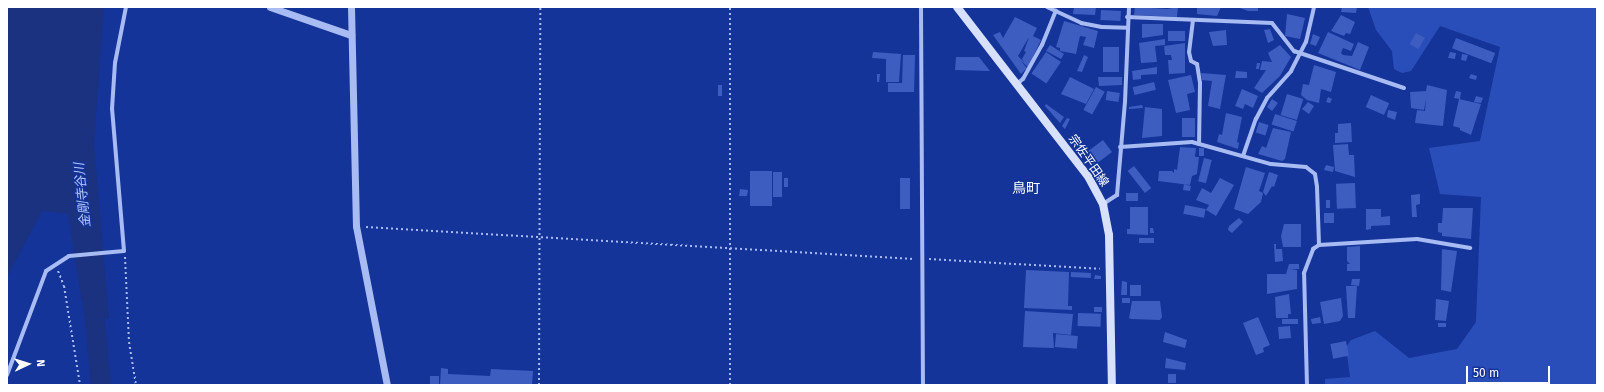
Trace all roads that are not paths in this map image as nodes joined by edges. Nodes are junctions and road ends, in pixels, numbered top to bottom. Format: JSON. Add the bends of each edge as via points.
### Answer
{"nodes":[{"id":1,"x":126,"y":7,"type":"edge"},
{"id":2,"x":270,"y":7,"type":"edge"},
{"id":3,"x":351,"y":7,"type":"edge"},
{"id":4,"x":921,"y":7,"type":"edge"},
{"id":5,"x":957,"y":7,"type":"edge"},
{"id":6,"x":1047,"y":7,"type":"edge"},
{"id":7,"x":1129,"y":7,"type":"edge"},
{"id":8,"x":1314,"y":7,"type":"edge"},
{"id":9,"x":1056,"y":11,"type":"junction"},
{"id":10,"x":1127,"y":17,"type":"junction"},
{"id":11,"x":1193,"y":20,"type":"junction"},
{"id":12,"x":1127,"y":28,"type":"junction"},
{"id":13,"x":351,"y":35,"type":"junction"},
{"id":14,"x":1300,"y":54,"type":"junction"},
{"id":15,"x":1016,"y":85,"type":"junction"},
{"id":16,"x":1404,"y":88,"type":"dead end"},
{"id":17,"x":1199,"y":144,"type":"junction"},
{"id":18,"x":1120,"y":147,"type":"junction"},
{"id":19,"x":1243,"y":156,"type":"junction"},
{"id":20,"x":1103,"y":204,"type":"junction"},
{"id":21,"x":1319,"y":245,"type":"junction"},
{"id":22,"x":1470,"y":248,"type":"dead end"},
{"id":23,"x":7,"y":375,"type":"edge"},
{"id":24,"x":387,"y":385,"type":"edge"},
{"id":25,"x":923,"y":385,"type":"edge"},
{"id":26,"x":1112,"y":385,"type":"edge"},
{"id":27,"x":1307,"y":385,"type":"edge"}],
"edges":[{"from":1,"to":23,"type":"street","via":[[115,63],[112,109],[124,251],[69,256],[46,271]]},
{"from":2,"to":13,"type":"street"},
{"from":3,"to":13,"type":"street"},
{"from":4,"to":25,"type":"street"},
{"from":5,"to":15,"type":"main road","name":"宗佐平田線"},
{"from":6,"to":9,"type":"street"},
{"from":7,"to":10,"type":"street"},
{"from":8,"to":14,"type":"street","via":[[1306,42]]},
{"from":9,"to":12,"type":"street","via":[[1081,23]]},
{"from":9,"to":15,"type":"street","via":[[1024,79]]},
{"from":10,"to":11,"type":"street"},
{"from":10,"to":12,"type":"street"},
{"from":11,"to":14,"type":"street","via":[[1272,23],[1294,51]]},
{"from":11,"to":17,"type":"street","via":[[1189,52],[1191,61],[1197,64],[1200,83]]},
{"from":12,"to":18,"type":"street","via":[[1125,102]]},
{"from":13,"to":24,"type":"street","via":[[356,226]]},
{"from":14,"to":16,"type":"street"},
{"from":14,"to":19,"type":"street","via":[[1291,71],[1267,98],[1256,119]]},
{"from":15,"to":20,"type":"main road","name":"宗佐平田線","via":[[1089,178]]},
{"from":17,"to":18,"type":"street"},
{"from":17,"to":19,"type":"street"},
{"from":18,"to":20,"type":"street","via":[[1117,195]]},
{"from":19,"to":21,"type":"street","via":[[1272,164],[1306,167],[1314,174]]},
{"from":20,"to":26,"type":"main road","name":"宗佐平田線","via":[[1109,235]]},
{"from":21,"to":22,"type":"street","via":[[1417,239]]},
{"from":21,"to":27,"type":"street","via":[[1313,249],[1304,273]]}]}
